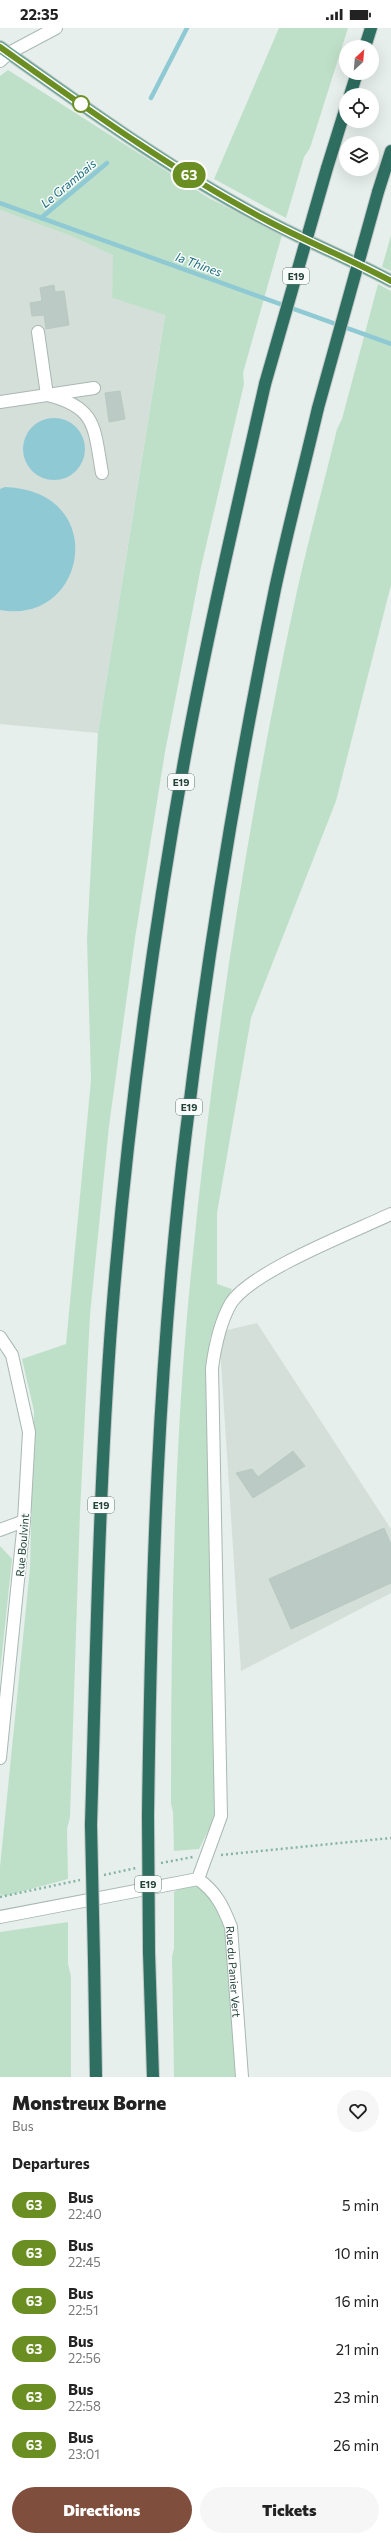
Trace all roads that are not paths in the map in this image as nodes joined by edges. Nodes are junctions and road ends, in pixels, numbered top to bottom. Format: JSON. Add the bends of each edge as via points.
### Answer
{"nodes":[{"id":1,"x":56,"y":28,"type":"edge"},
{"id":2,"x":371,"y":28,"type":"edge"},
{"id":3,"x":367,"y":40,"type":"edge"},
{"id":4,"x":3,"y":53,"type":"edge"},
{"id":5,"x":339,"y":128,"type":"edge"},
{"id":6,"x":391,"y":151,"type":"edge"},
{"id":7,"x":391,"y":281,"type":"edge"},
{"id":8,"x":38,"y":332,"type":"dead end"},
{"id":9,"x":94,"y":388,"type":"dead end"},
{"id":10,"x":47,"y":395,"type":"junction"},
{"id":11,"x":0,"y":402,"type":"edge"},
{"id":12,"x":102,"y":473,"type":"dead end"},
{"id":13,"x":391,"y":1215,"type":"edge"},
{"id":14,"x":0,"y":1337,"type":"edge"},
{"id":15,"x":24,"y":1521,"type":"junction"},
{"id":16,"x":0,"y":1530,"type":"edge"},
{"id":17,"x":0,"y":1758,"type":"edge"},
{"id":18,"x":198,"y":1879,"type":"junction"},
{"id":19,"x":0,"y":1917,"type":"edge"},
{"id":20,"x":96,"y":2077,"type":"edge"},
{"id":21,"x":153,"y":2077,"type":"edge"},
{"id":22,"x":242,"y":2077,"type":"edge"}],
"edges":[{"from":1,"to":4,"type":"street"},
{"from":2,"to":3,"type":"highway"},
{"from":4,"to":7,"type":"main road","via":[[198,181],[266,220]]},
{"from":5,"to":20,"type":"highway","number":"E19","bridge":true,"via":[[266,384],[222,571],[185,756],[155,942],[130,1130],[112,1315],[100,1512],[91,1825]]},
{"from":6,"to":21,"type":"highway","number":"E19","bridge":true,"via":[[318,408],[276,587],[241,766],[210,950],[185,1134],[168,1320],[150,1690],[149,1952]]},
{"from":8,"to":10,"type":"street"},
{"from":9,"to":10,"type":"street"},
{"from":10,"to":11,"type":"street"},
{"from":10,"to":12,"type":"street","via":[[66,400],[84,412],[94,424]]},
{"from":13,"to":18,"type":"street","via":[[264,1274],[232,1303],[215,1347],[212,1368],[222,1816]]},
{"from":14,"to":15,"type":"street","name":"Rue Boulvint","via":[[12,1355],[29,1432]]},
{"from":15,"to":16,"type":"street"},
{"from":15,"to":17,"type":"street","name":"Rue Boulvint"},
{"from":18,"to":19,"type":"street"},
{"from":18,"to":22,"type":"street","name":"Rue du Panier Vert","via":[[212,1889],[223,1906],[231,1926]]}]}
